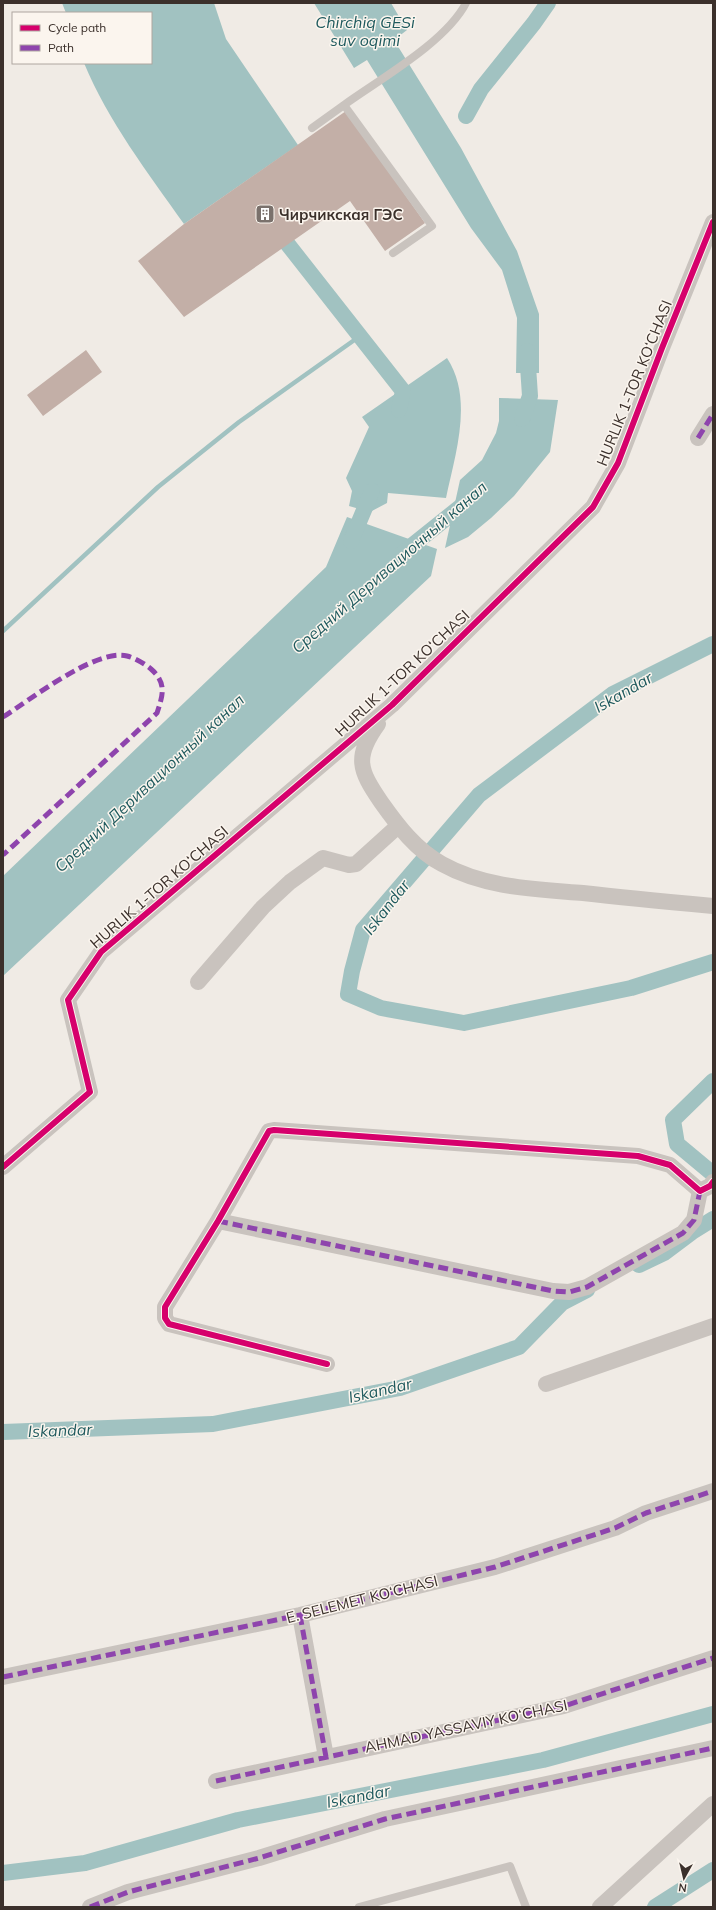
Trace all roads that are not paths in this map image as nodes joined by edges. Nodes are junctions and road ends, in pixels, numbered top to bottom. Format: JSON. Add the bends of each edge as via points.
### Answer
{"nodes":[{"id":1,"x":466,"y":3,"type":"edge"},
{"id":2,"x":344,"y":105,"type":"junction"},
{"id":3,"x":312,"y":128,"type":"dead end"},
{"id":4,"x":713,"y":222,"type":"edge"},
{"id":5,"x":393,"y":254,"type":"dead end"},
{"id":6,"x":713,"y":414,"type":"edge"},
{"id":7,"x":698,"y":438,"type":"dead end"},
{"id":8,"x":392,"y":705,"type":"junction"},
{"id":9,"x":398,"y":826,"type":"junction"},
{"id":10,"x":713,"y":906,"type":"edge"},
{"id":11,"x":198,"y":982,"type":"dead end"},
{"id":12,"x":3,"y":1168,"type":"edge"},
{"id":13,"x":708,"y":1186,"type":"edge"},
{"id":14,"x":218,"y":1221,"type":"junction"},
{"id":15,"x":713,"y":1326,"type":"edge"},
{"id":16,"x":327,"y":1364,"type":"dead end"},
{"id":17,"x":546,"y":1384,"type":"dead end"},
{"id":18,"x":713,"y":1491,"type":"edge"},
{"id":19,"x":300,"y":1615,"type":"junction"},
{"id":20,"x":713,"y":1658,"type":"edge"},
{"id":21,"x":3,"y":1677,"type":"edge"},
{"id":22,"x":713,"y":1748,"type":"edge"},
{"id":23,"x":326,"y":1757,"type":"junction"},
{"id":24,"x":216,"y":1781,"type":"dead end"},
{"id":25,"x":713,"y":1804,"type":"edge"},
{"id":26,"x":90,"y":1907,"type":"edge"},
{"id":27,"x":359,"y":1907,"type":"edge"},
{"id":28,"x":526,"y":1907,"type":"edge"},
{"id":29,"x":600,"y":1907,"type":"edge"}],
"edges":[{"from":1,"to":2,"type":"lane","via":[[450,26],[421,51]]},
{"from":2,"to":3,"type":"lane"},
{"from":2,"to":5,"type":"lane","via":[[432,226]]},
{"from":4,"to":8,"type":"street","name":"HURLIK 1-TOR KO‘CHASI","via":[[618,464],[593,507]]},
{"from":6,"to":7,"type":"street"},
{"from":8,"to":9,"type":"street","name":"HURLIK 1-TOR KO‘CHASI","via":[[366,740],[361,763],[372,789]]},
{"from":8,"to":12,"type":"street","name":"HURLIK 1-TOR KO‘CHASI","via":[[101,952],[68,1000],[90,1092]]},
{"from":9,"to":10,"type":"street","name":"HURLIK 1-TOR KO‘CHASI","via":[[441,863],[473,878],[518,887]]},
{"from":9,"to":11,"type":"street","via":[[356,864],[349,865],[323,858],[290,882],[263,907]]},
{"from":13,"to":14,"type":"street","via":[[694,1220],[683,1233],[587,1287],[569,1292],[553,1291]]},
{"from":13,"to":14,"type":"street","via":[[670,1165],[638,1156],[274,1130],[266,1133]]},
{"from":14,"to":16,"type":"street","via":[[165,1307],[165,1318],[170,1324]]},
{"from":15,"to":17,"type":"street"},
{"from":18,"to":19,"type":"street","name":"E. SELEMET KO‘CHASI","via":[[646,1513],[615,1528],[495,1567]]},
{"from":19,"to":21,"type":"street","name":"E. SELEMET KO‘CHASI"},
{"from":19,"to":23,"type":"street"},
{"from":20,"to":23,"type":"street","name":"AHMAD YASSAVIY KO‘CHASI","via":[[564,1706]]},
{"from":22,"to":26,"type":"street","via":[[385,1819],[259,1858],[128,1892]]},
{"from":23,"to":24,"type":"street","name":"AHMAD YASSAVIY KO‘CHASI"},
{"from":25,"to":29,"type":"street"},
{"from":27,"to":28,"type":"lane","via":[[510,1866]]}]}
